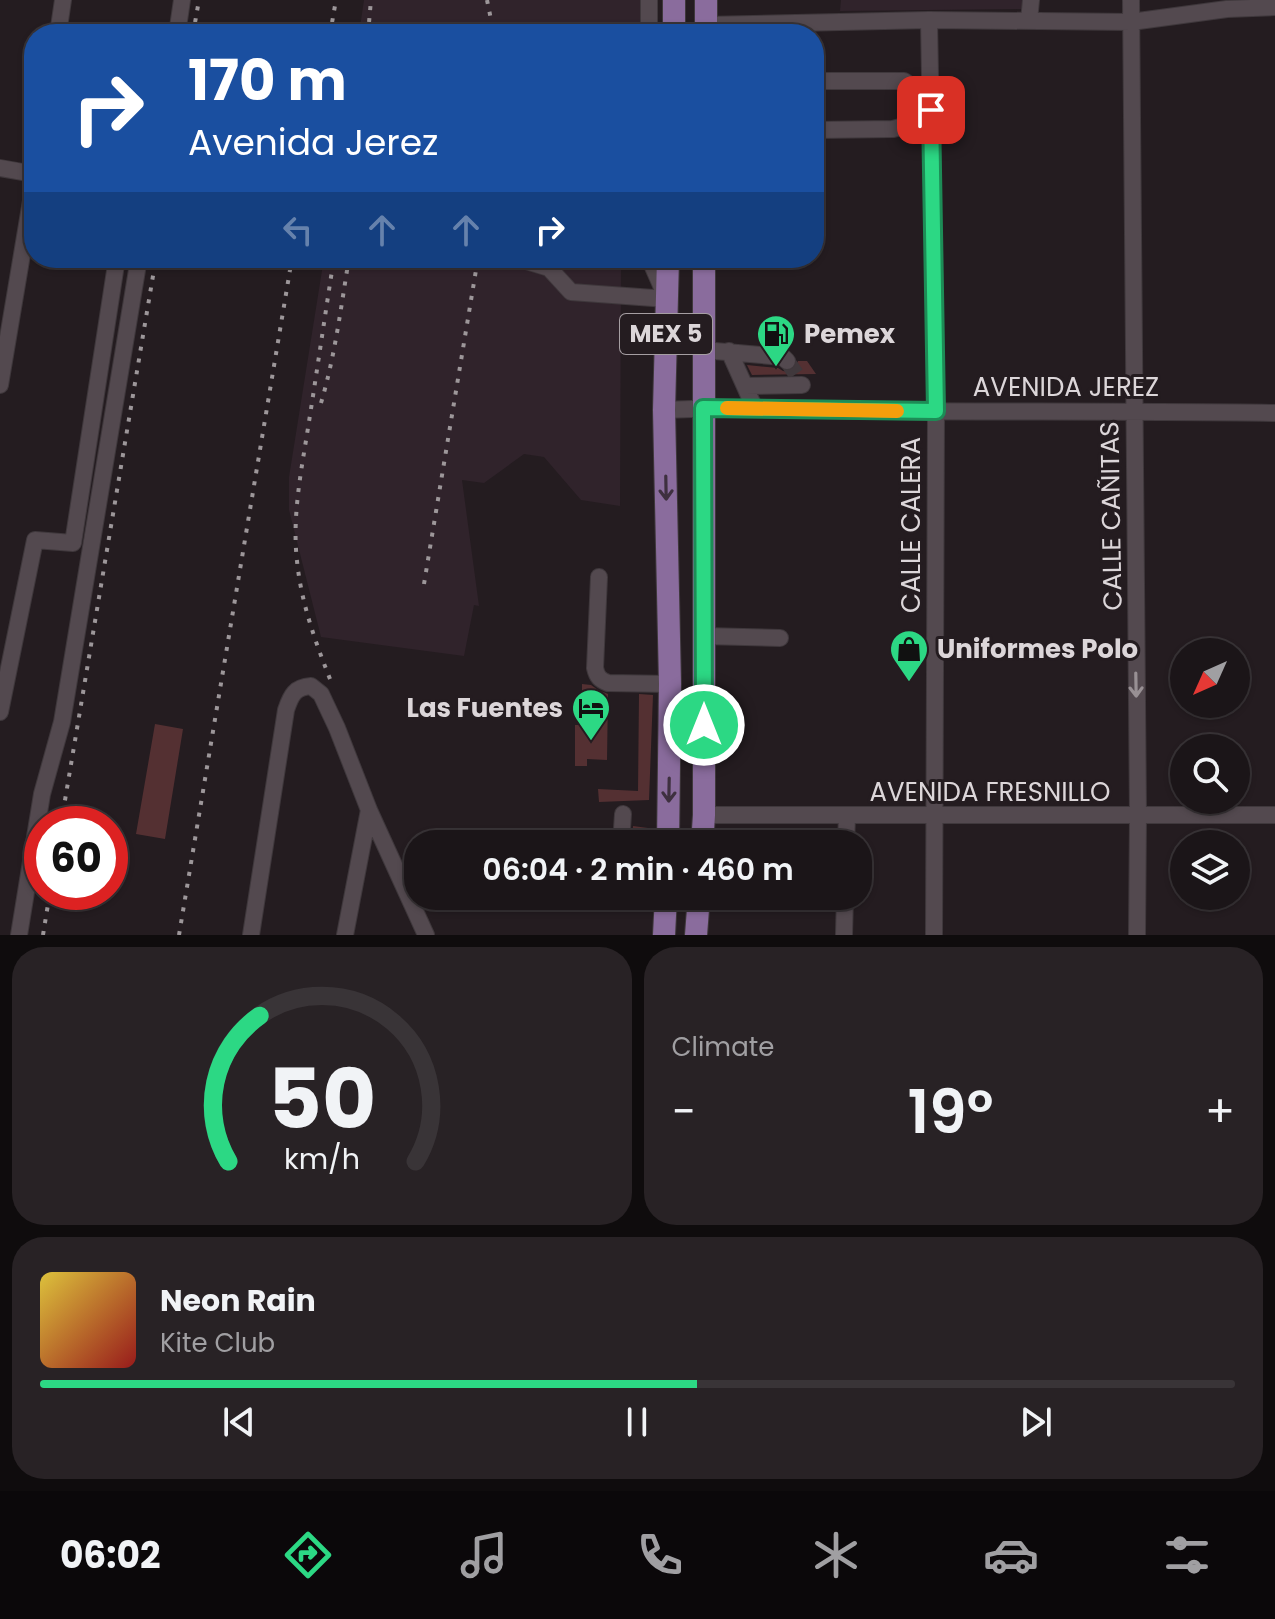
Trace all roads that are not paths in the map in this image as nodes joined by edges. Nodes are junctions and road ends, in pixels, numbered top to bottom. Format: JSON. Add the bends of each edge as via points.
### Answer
{"nodes":[{"id":1,"x":63,"y":0,"type":"edge"},
{"id":2,"x":182,"y":0,"type":"edge"},
{"id":3,"x":649,"y":0,"type":"edge"},
{"id":4,"x":674,"y":0,"type":"edge"},
{"id":5,"x":706,"y":0,"type":"edge"},
{"id":6,"x":1031,"y":0,"type":"edge"},
{"id":7,"x":1131,"y":0,"type":"edge"},
{"id":8,"x":1227,"y":4,"type":"edge"},
{"id":9,"x":1275,"y":7,"type":"edge"},
{"id":10,"x":929,"y":20,"type":"junction"},
{"id":11,"x":1029,"y":21,"type":"junction"},
{"id":12,"x":1131,"y":22,"type":"junction"},
{"id":13,"x":59,"y":24,"type":"edge"},
{"id":14,"x":178,"y":24,"type":"edge"},
{"id":15,"x":649,"y":24,"type":"edge"},
{"id":16,"x":674,"y":24,"type":"edge"},
{"id":17,"x":706,"y":24,"type":"edge"},
{"id":18,"x":824,"y":25,"type":"edge"},
{"id":19,"x":824,"y":81,"type":"edge"},
{"id":20,"x":824,"y":130,"type":"edge"},
{"id":21,"x":0,"y":168,"type":"edge"},
{"id":22,"x":24,"y":172,"type":"edge"},
{"id":23,"x":24,"y":242,"type":"edge"},
{"id":24,"x":115,"y":268,"type":"edge"},
{"id":25,"x":137,"y":268,"type":"edge"},
{"id":26,"x":554,"y":268,"type":"edge"},
{"id":27,"x":653,"y":268,"type":"edge"},
{"id":28,"x":668,"y":268,"type":"edge"},
{"id":29,"x":704,"y":268,"type":"edge"},
{"id":30,"x":667,"y":299,"type":"junction"},
{"id":31,"x":703,"y":350,"type":"junction"},
{"id":32,"x":729,"y":351,"type":"junction"},
{"id":33,"x":795,"y":373,"type":"junction"},
{"id":34,"x":0,"y":385,"type":"edge"},
{"id":35,"x":745,"y":386,"type":"junction"},
{"id":36,"x":703,"y":408,"type":"junction"},
{"id":37,"x":755,"y":409,"type":"junction"},
{"id":38,"x":664,"y":410,"type":"junction"},
{"id":39,"x":817,"y":411,"type":"junction"},
{"id":40,"x":936,"y":411,"type":"junction"},
{"id":41,"x":1134,"y":411,"type":"junction"},
{"id":42,"x":1275,"y":413,"type":"edge"},
{"id":43,"x":599,"y":577,"type":"dead end"},
{"id":44,"x":704,"y":636,"type":"junction"},
{"id":45,"x":780,"y":638,"type":"dead end"},
{"id":46,"x":670,"y":684,"type":"junction"},
{"id":47,"x":0,"y":712,"type":"edge"},
{"id":48,"x":369,"y":810,"type":"junction"},
{"id":49,"x":623,"y":814,"type":"dead end"},
{"id":50,"x":704,"y":815,"type":"junction"},
{"id":51,"x":1275,"y":815,"type":"edge"},
{"id":52,"x":847,"y":816,"type":"junction"},
{"id":53,"x":934,"y":816,"type":"junction"},
{"id":54,"x":1138,"y":816,"type":"junction"},
{"id":55,"x":622,"y":830,"type":"edge"},
{"id":56,"x":668,"y":830,"type":"edge"},
{"id":57,"x":703,"y":830,"type":"edge"},
{"id":58,"x":846,"y":830,"type":"edge"},
{"id":59,"x":665,"y":910,"type":"edge"},
{"id":60,"x":698,"y":910,"type":"edge"},
{"id":61,"x":845,"y":910,"type":"edge"},
{"id":62,"x":19,"y":935,"type":"edge"},
{"id":63,"x":251,"y":935,"type":"edge"},
{"id":64,"x":345,"y":935,"type":"edge"},
{"id":65,"x":426,"y":935,"type":"edge"},
{"id":66,"x":664,"y":935,"type":"edge"},
{"id":67,"x":696,"y":935,"type":"edge"},
{"id":68,"x":844,"y":935,"type":"edge"},
{"id":69,"x":934,"y":935,"type":"edge"},
{"id":70,"x":1137,"y":935,"type":"edge"}],
"edges":[{"from":1,"to":13,"type":"street"},
{"from":2,"to":14,"type":"street"},
{"from":3,"to":15,"type":"street"},
{"from":4,"to":16,"type":"main road"},
{"from":5,"to":17,"type":"main road"},
{"from":6,"to":11,"type":"street"},
{"from":7,"to":12,"type":"street","name":"CALLE CAÑITAS"},
{"from":8,"to":9,"type":"street"},
{"from":8,"to":12,"type":"street"},
{"from":10,"to":11,"type":"street"},
{"from":10,"to":18,"type":"street"},
{"from":10,"to":40,"type":"street","name":"CALLE CALERA"},
{"from":11,"to":12,"type":"street"},
{"from":12,"to":41,"type":"street","name":"CALLE CAÑITAS"},
{"from":19,"to":20,"type":"street","via":[[904,81],[914,96],[912,117],[898,128]]},
{"from":21,"to":22,"type":"street"},
{"from":23,"to":34,"type":"street"},
{"from":24,"to":47,"type":"street","via":[[73,543],[35,540]]},
{"from":25,"to":62,"type":"street","via":[[62,722],[42,794]]},
{"from":26,"to":30,"type":"street","via":[[571,292]]},
{"from":27,"to":30,"type":"street"},
{"from":28,"to":30,"type":"main road","number":"MEX 5"},
{"from":29,"to":31,"type":"main road","number":"MEX 5"},
{"from":30,"to":38,"type":"main road","number":"MEX 5"},
{"from":31,"to":32,"type":"street"},
{"from":31,"to":36,"type":"main road","number":"MEX 5"},
{"from":32,"to":33,"type":"street","via":[[783,357]]},
{"from":32,"to":35,"type":"street"},
{"from":33,"to":35,"type":"street"},
{"from":33,"to":39,"type":"street"},
{"from":35,"to":37,"type":"street"},
{"from":36,"to":37,"type":"street","name":"AVENIDA JEREZ"},
{"from":36,"to":38,"type":"street","name":"AVENIDA JEREZ"},
{"from":36,"to":44,"type":"main road","number":"MEX 5"},
{"from":37,"to":39,"type":"street","name":"AVENIDA JEREZ"},
{"from":38,"to":46,"type":"main road","number":"MEX 5","one_way":true},
{"from":39,"to":40,"type":"street","name":"AVENIDA JEREZ"},
{"from":40,"to":41,"type":"street","name":"AVENIDA JEREZ"},
{"from":40,"to":53,"type":"street","name":"CALLE CALERA"},
{"from":41,"to":42,"type":"street","name":"AVENIDA JEREZ"},
{"from":41,"to":54,"type":"street","name":"CALLE CAÑITAS","one_way":true},
{"from":43,"to":46,"type":"street","via":[[596,675],[608,683]]},
{"from":44,"to":45,"type":"street"},
{"from":44,"to":50,"type":"main road","number":"MEX 5"},
{"from":46,"to":56,"type":"main road","number":"MEX 5","one_way":true},
{"from":48,"to":63,"type":"street","via":[[321,694],[311,686],[301,687],[286,710]]},
{"from":48,"to":64,"type":"street"},
{"from":48,"to":65,"type":"street"},
{"from":49,"to":55,"type":"street"},
{"from":50,"to":52,"type":"street","name":"AVENIDA FRESNILLO"},
{"from":50,"to":57,"type":"main road","number":"MEX 5"},
{"from":51,"to":54,"type":"street","name":"AVENIDA FRESNILLO"},
{"from":52,"to":53,"type":"street","name":"AVENIDA FRESNILLO"},
{"from":52,"to":58,"type":"street"},
{"from":53,"to":54,"type":"street","name":"AVENIDA FRESNILLO"},
{"from":53,"to":69,"type":"street","name":"CALLE CALERA"},
{"from":54,"to":70,"type":"street","name":"CALLE CAÑITAS"},
{"from":59,"to":66,"type":"main road"},
{"from":60,"to":67,"type":"main road"},
{"from":61,"to":68,"type":"street"}]}
